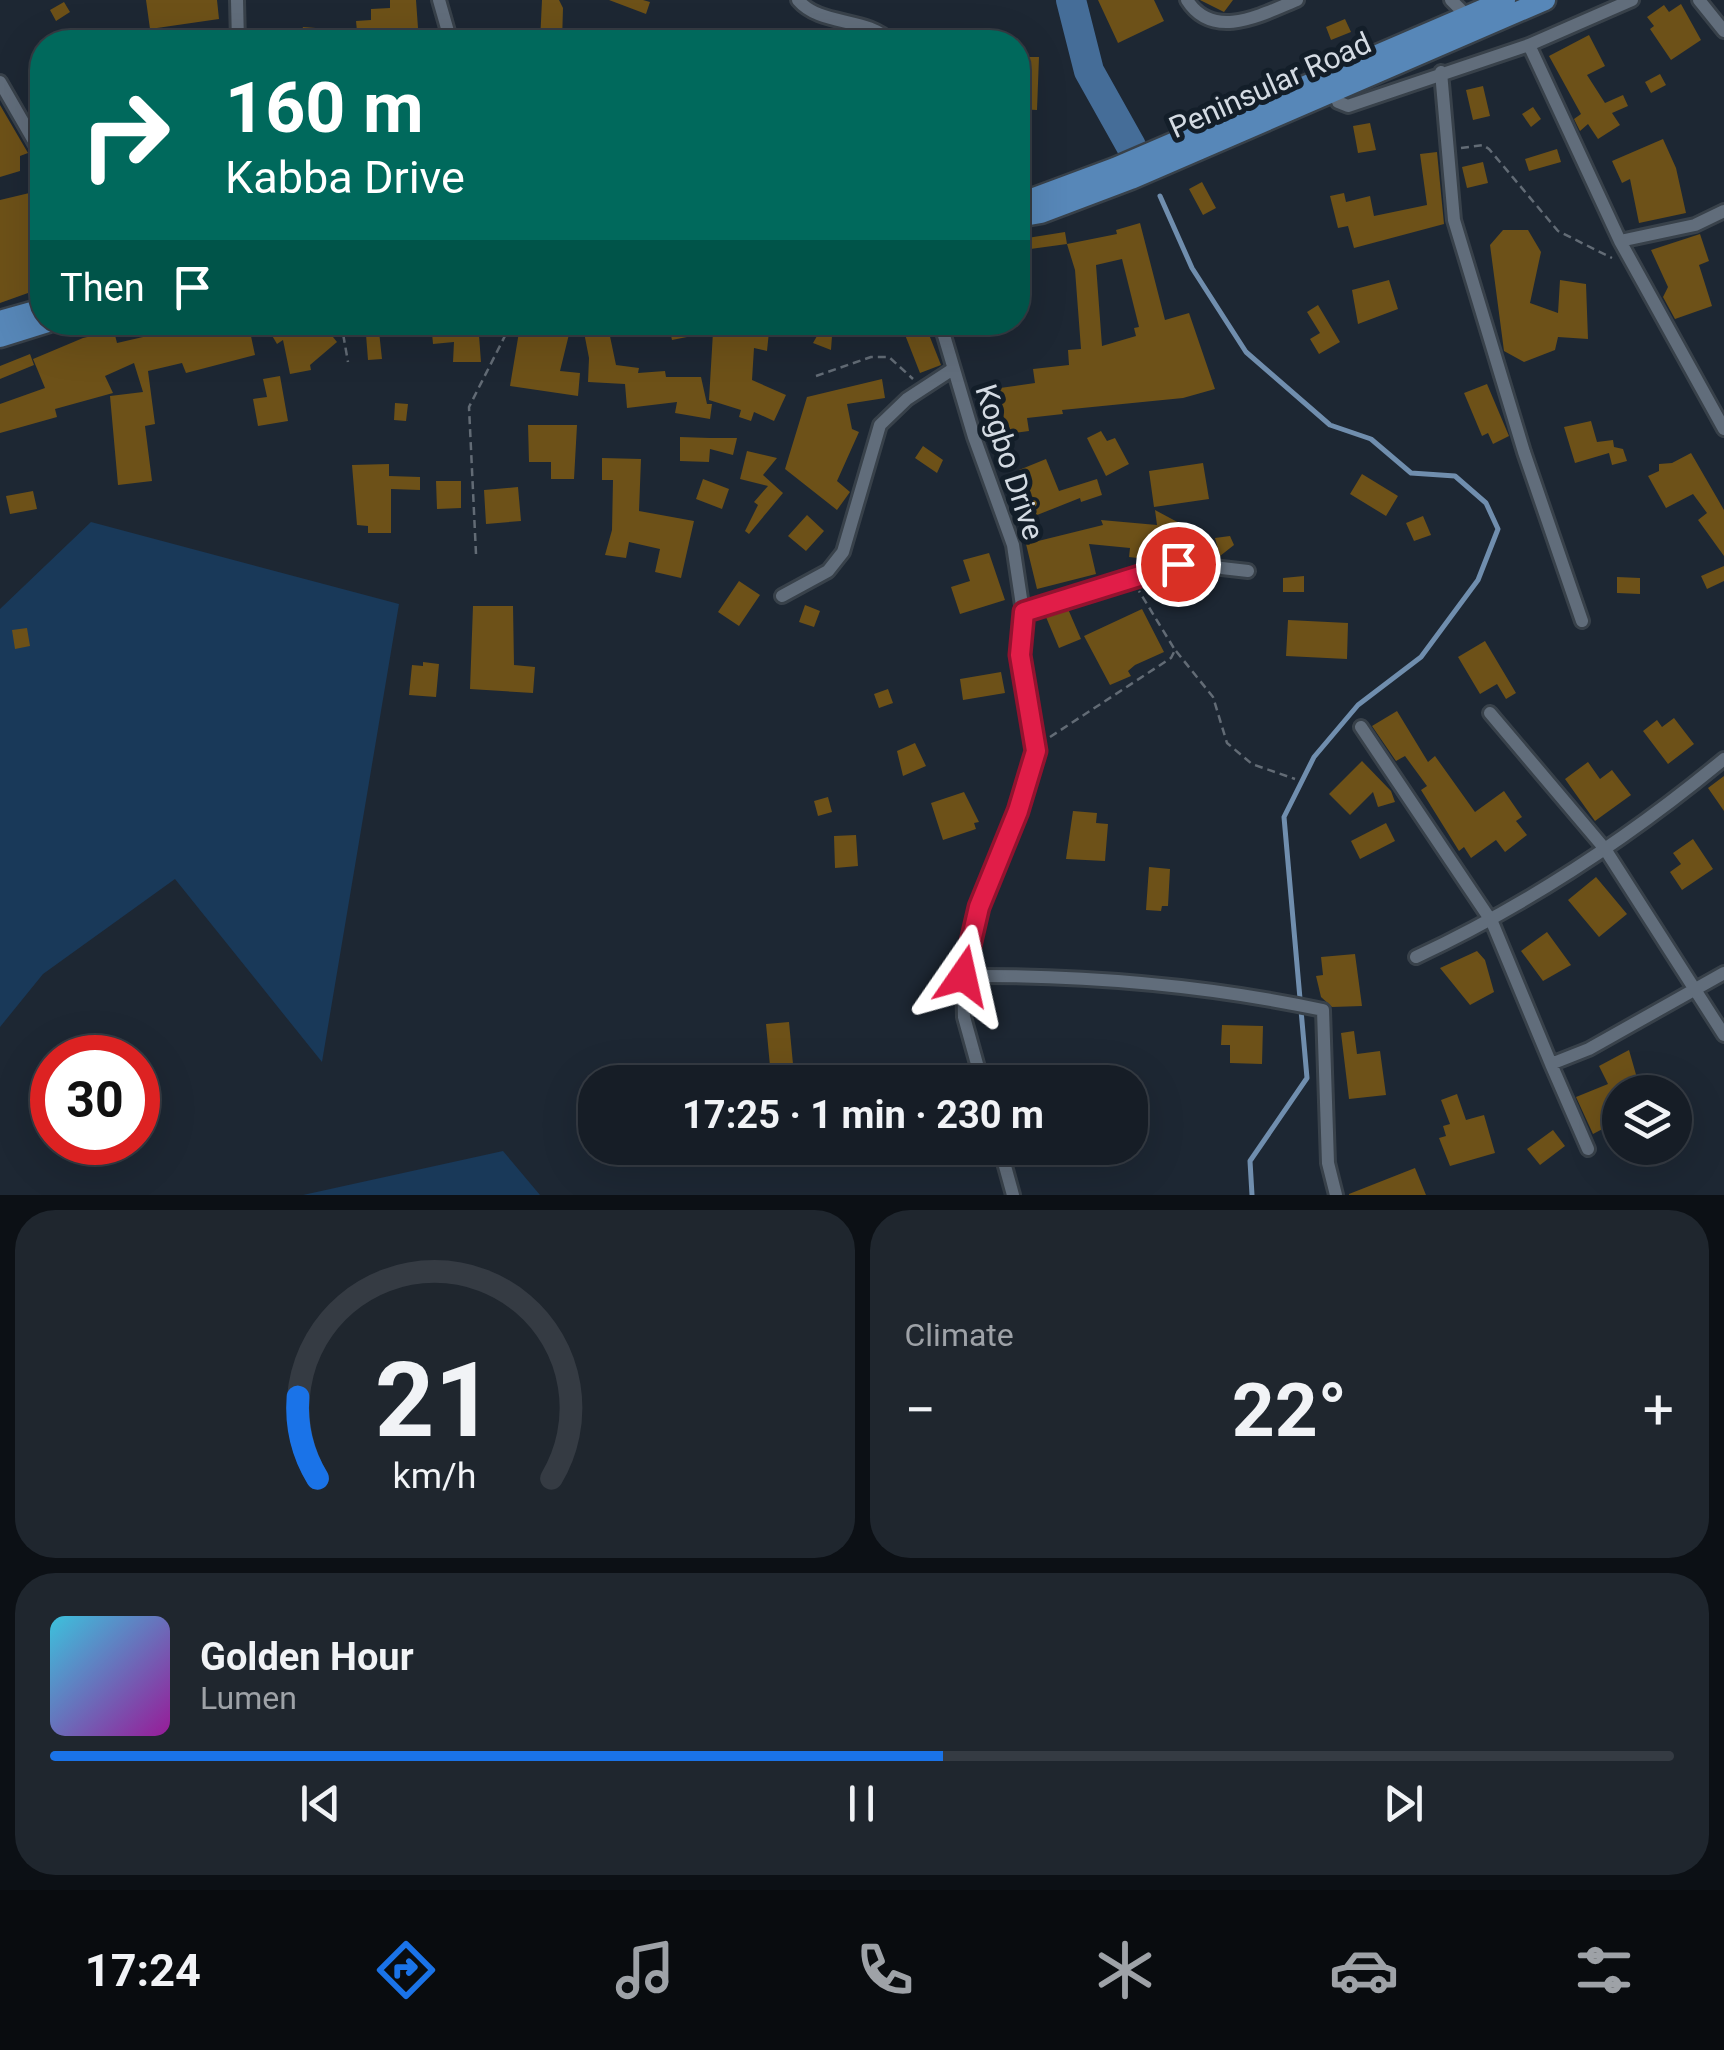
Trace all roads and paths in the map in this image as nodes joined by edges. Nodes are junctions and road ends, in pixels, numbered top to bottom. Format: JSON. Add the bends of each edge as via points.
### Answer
{"nodes":[{"id":1,"x":237,"y":0,"type":"edge"},
{"id":2,"x":439,"y":0,"type":"edge"},
{"id":3,"x":798,"y":0,"type":"edge"},
{"id":4,"x":1186,"y":0,"type":"edge"},
{"id":5,"x":1297,"y":0,"type":"edge"},
{"id":6,"x":1451,"y":0,"type":"edge"},
{"id":7,"x":1505,"y":0,"type":"edge"},
{"id":8,"x":1545,"y":0,"type":"edge"},
{"id":9,"x":1632,"y":0,"type":"edge"},
{"id":10,"x":1699,"y":0,"type":"edge"},
{"id":11,"x":1468,"y":17,"type":"junction"},
{"id":12,"x":238,"y":30,"type":"edge"},
{"id":13,"x":448,"y":30,"type":"edge"},
{"id":14,"x":880,"y":30,"type":"edge"},
{"id":15,"x":1724,"y":31,"type":"edge"},
{"id":16,"x":1529,"y":46,"type":"junction"},
{"id":17,"x":1441,"y":72,"type":"junction"},
{"id":18,"x":1334,"y":80,"type":"junction"},
{"id":19,"x":0,"y":82,"type":"edge"},
{"id":20,"x":30,"y":135,"type":"edge"},
{"id":21,"x":1450,"y":150,"type":"junction"},
{"id":22,"x":1030,"y":200,"type":"edge"},
{"id":23,"x":1724,"y":211,"type":"edge"},
{"id":24,"x":1030,"y":215,"type":"edge"},
{"id":25,"x":1620,"y":241,"type":"junction"},
{"id":26,"x":1635,"y":269,"type":"junction"},
{"id":27,"x":30,"y":313,"type":"edge"},
{"id":28,"x":0,"y":322,"type":"edge"},
{"id":29,"x":30,"y":328,"type":"edge"},
{"id":30,"x":343,"y":335,"type":"edge"},
{"id":31,"x":505,"y":335,"type":"edge"},
{"id":32,"x":944,"y":335,"type":"edge"},
{"id":33,"x":0,"y":337,"type":"edge"},
{"id":34,"x":348,"y":362,"type":"dead end"},
{"id":35,"x":953,"y":369,"type":"junction"},
{"id":36,"x":816,"y":376,"type":"dead end"},
{"id":37,"x":924,"y":390,"type":"junction"},
{"id":38,"x":1724,"y":429,"type":"edge"},
{"id":39,"x":476,"y":554,"type":"dead end"},
{"id":40,"x":1248,"y":571,"type":"dead end"},
{"id":41,"x":1130,"y":578,"type":"junction"},
{"id":42,"x":782,"y":596,"type":"dead end"},
{"id":43,"x":1024,"y":612,"type":"junction"},
{"id":44,"x":1582,"y":621,"type":"dead end"},
{"id":45,"x":1175,"y":650,"type":"junction"},
{"id":46,"x":1490,"y":713,"type":"dead end"},
{"id":47,"x":1361,"y":727,"type":"dead end"},
{"id":48,"x":1036,"y":751,"type":"junction"},
{"id":49,"x":1724,"y":759,"type":"edge"},
{"id":50,"x":1295,"y":778,"type":"dead end"},
{"id":51,"x":1604,"y":848,"type":"junction"},
{"id":52,"x":1492,"y":922,"type":"junction"},
{"id":53,"x":1416,"y":957,"type":"dead end"},
{"id":54,"x":1724,"y":973,"type":"edge"},
{"id":55,"x":963,"y":976,"type":"junction"},
{"id":56,"x":1698,"y":990,"type":"junction"},
{"id":57,"x":1724,"y":1035,"type":"edge"},
{"id":58,"x":1550,"y":1064,"type":"junction"},
{"id":59,"x":977,"y":1065,"type":"edge"},
{"id":60,"x":1588,"y":1149,"type":"dead end"},
{"id":61,"x":1005,"y":1165,"type":"edge"},
{"id":62,"x":1013,"y":1195,"type":"edge"},
{"id":63,"x":1336,"y":1195,"type":"edge"}],
"edges":[{"from":1,"to":12,"type":"street"},
{"from":2,"to":13,"type":"street"},
{"from":3,"to":14,"type":"street","via":[[811,12]]},
{"from":4,"to":5,"type":"street","via":[[1206,20],[1231,24]]},
{"from":6,"to":11,"type":"street"},
{"from":7,"to":11,"type":"main road","name":"Peninsular Road"},
{"from":8,"to":18,"type":"main road","name":"Peninsular Road"},
{"from":9,"to":16,"type":"street"},
{"from":10,"to":15,"type":"street"},
{"from":11,"to":18,"type":"main road","name":"Peninsular Road"},
{"from":16,"to":17,"type":"street"},
{"from":16,"to":25,"type":"street"},
{"from":17,"to":18,"type":"street","via":[[1348,106],[1338,102]]},
{"from":17,"to":21,"type":"street"},
{"from":18,"to":22,"type":"main road","name":"Peninsular Road"},
{"from":18,"to":24,"type":"main road","name":"Peninsular Road","via":[[1131,179]]},
{"from":19,"to":20,"type":"street"},
{"from":21,"to":26,"type":"path","via":[[1483,145],[1558,230]]},
{"from":21,"to":44,"type":"street","via":[[1454,220]]},
{"from":23,"to":25,"type":"street","via":[[1696,225]]},
{"from":25,"to":26,"type":"street"},
{"from":26,"to":38,"type":"street"},
{"from":27,"to":28,"type":"main road"},
{"from":29,"to":33,"type":"main road"},
{"from":30,"to":34,"type":"path"},
{"from":31,"to":39,"type":"path","via":[[469,407]]},
{"from":32,"to":35,"type":"street","name":"Kogbo Drive"},
{"from":35,"to":37,"type":"street"},
{"from":35,"to":43,"type":"street","name":"Kogbo Drive","via":[[1014,545]]},
{"from":36,"to":37,"type":"path","via":[[889,357]]},
{"from":37,"to":42,"type":"street","via":[[880,424],[836,563]]},
{"from":40,"to":41,"type":"street","via":[[1178,564]]},
{"from":41,"to":43,"type":"street"},
{"from":41,"to":45,"type":"path"},
{"from":43,"to":48,"type":"street","name":"Kogbo Drive","via":[[1020,655]]},
{"from":45,"to":48,"type":"path"},
{"from":45,"to":50,"type":"path","via":[[1213,697],[1227,744],[1252,764]]},
{"from":46,"to":51,"type":"street"},
{"from":47,"to":52,"type":"street"},
{"from":48,"to":55,"type":"street","name":"Kogbo Drive","via":[[979,907]]},
{"from":49,"to":51,"type":"street"},
{"from":51,"to":52,"type":"street"},
{"from":51,"to":56,"type":"street"},
{"from":52,"to":53,"type":"street"},
{"from":52,"to":58,"type":"street"},
{"from":54,"to":56,"type":"street"},
{"from":55,"to":59,"type":"street","name":"Kogbo Drive","via":[[964,1017]]},
{"from":55,"to":63,"type":"street","via":[[1111,980],[1327,1014],[1328,1163]]},
{"from":56,"to":57,"type":"street"},
{"from":56,"to":58,"type":"street"},
{"from":58,"to":60,"type":"street"},
{"from":61,"to":62,"type":"street"}]}
